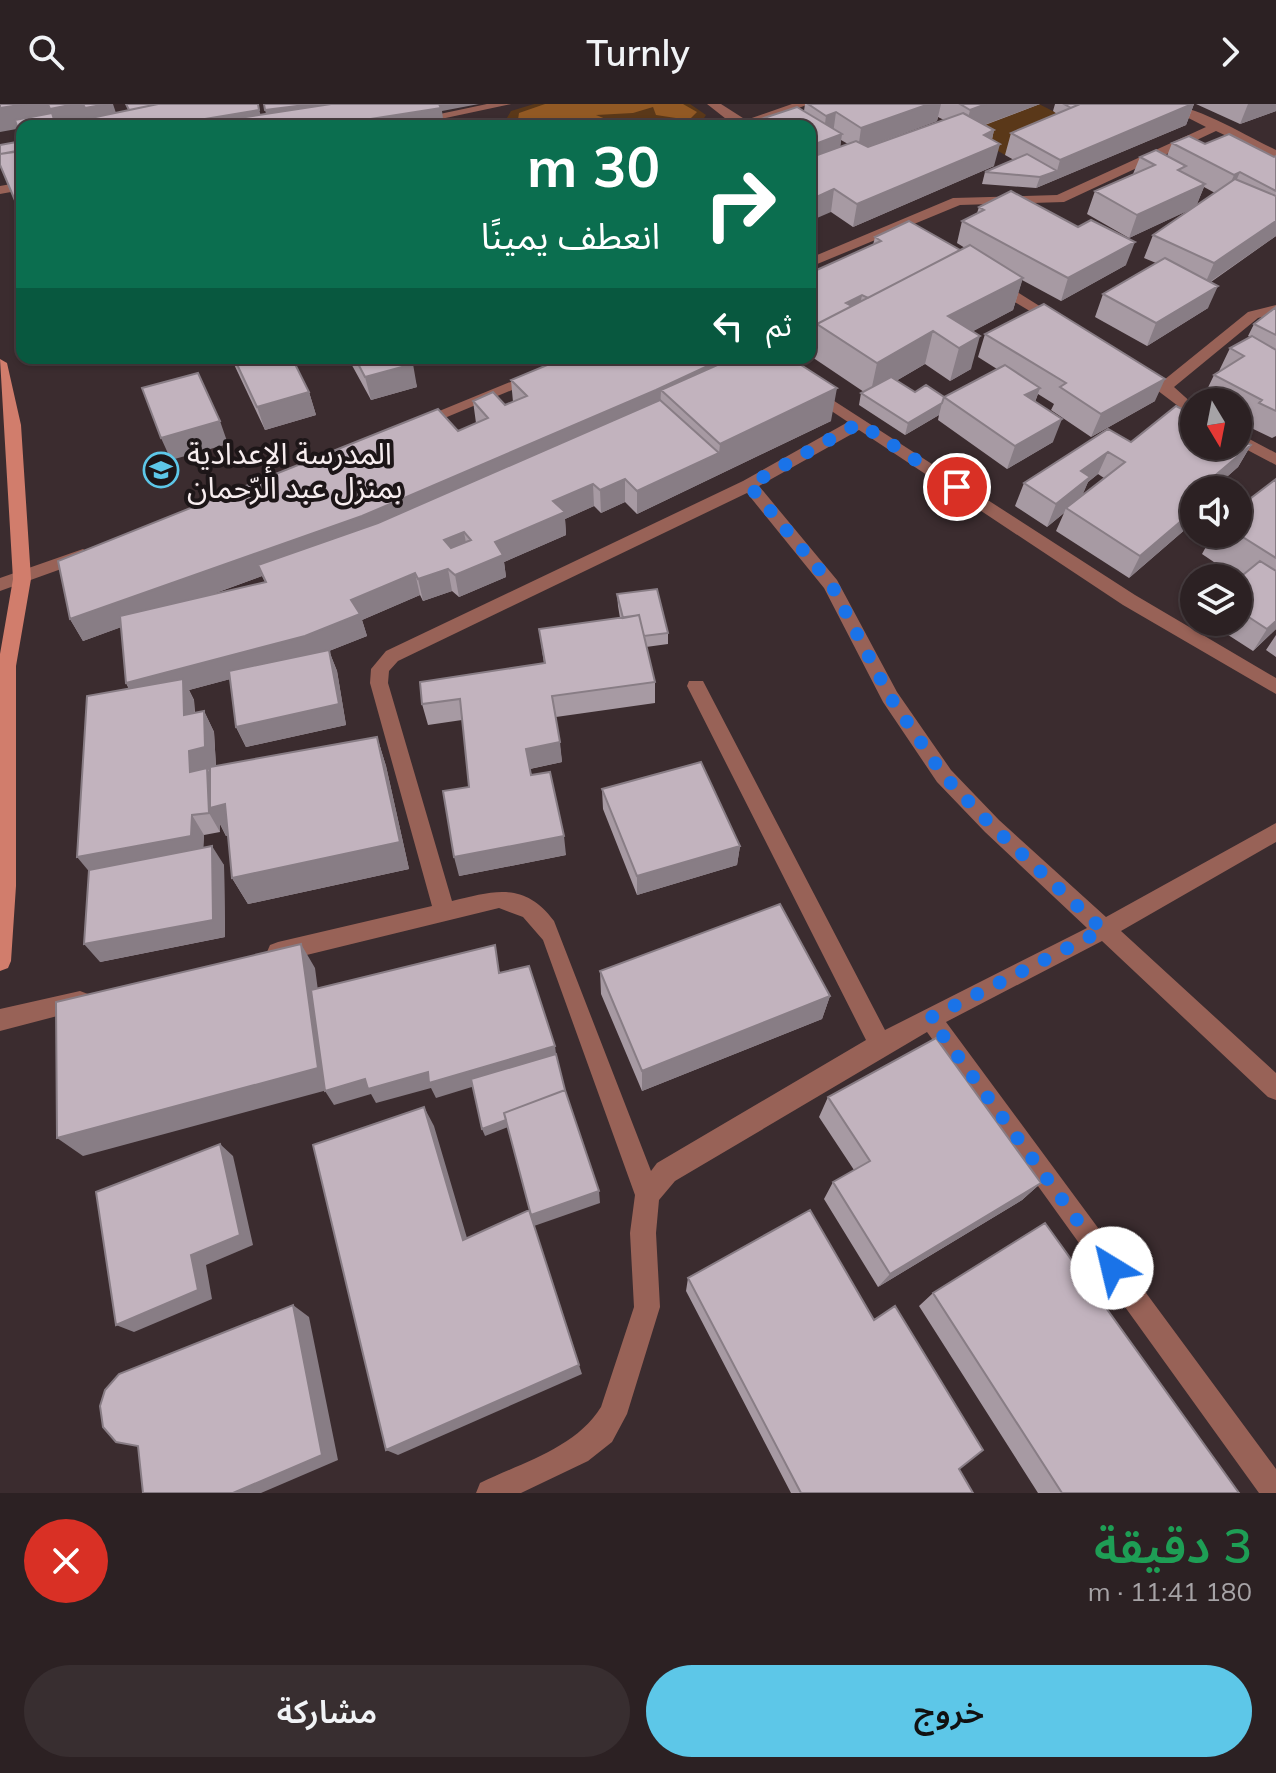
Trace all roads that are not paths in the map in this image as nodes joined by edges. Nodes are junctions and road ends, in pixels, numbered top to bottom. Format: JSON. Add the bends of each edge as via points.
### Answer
{"nodes":[{"id":1,"x":505,"y":104,"type":"edge"},
{"id":2,"x":713,"y":104,"type":"edge"},
{"id":3,"x":803,"y":104,"type":"edge"},
{"id":4,"x":1167,"y":104,"type":"edge"},
{"id":5,"x":453,"y":120,"type":"edge"},
{"id":6,"x":736,"y":120,"type":"edge"},
{"id":7,"x":757,"y":120,"type":"edge"},
{"id":8,"x":1218,"y":126,"type":"junction"},
{"id":9,"x":1276,"y":155,"type":"edge"},
{"id":10,"x":816,"y":261,"type":"edge"},
{"id":11,"x":977,"y":274,"type":"edge"},
{"id":12,"x":1276,"y":309,"type":"edge"},
{"id":13,"x":1071,"y":330,"type":"edge"},
{"id":14,"x":0,"y":363,"type":"edge"},
{"id":15,"x":1125,"y":363,"type":"edge"},
{"id":16,"x":567,"y":364,"type":"edge"},
{"id":17,"x":798,"y":382,"type":"edge"},
{"id":18,"x":1165,"y":387,"type":"junction"},
{"id":19,"x":1180,"y":400,"type":"edge"},
{"id":20,"x":859,"y":423,"type":"junction"},
{"id":21,"x":405,"y":428,"type":"edge"},
{"id":22,"x":1252,"y":446,"type":"edge"},
{"id":23,"x":1276,"y":460,"type":"edge"},
{"id":24,"x":749,"y":485,"type":"junction"},
{"id":25,"x":96,"y":550,"type":"edge"},
{"id":26,"x":22,"y":579,"type":"junction"},
{"id":27,"x":0,"y":585,"type":"edge"},
{"id":28,"x":3,"y":657,"type":"edge"},
{"id":29,"x":696,"y":686,"type":"dead end"},
{"id":30,"x":1276,"y":687,"type":"edge"},
{"id":31,"x":3,"y":730,"type":"edge"},
{"id":32,"x":1276,"y":832,"type":"edge"},
{"id":33,"x":2,"y":888,"type":"edge"},
{"id":34,"x":444,"y":910,"type":"junction"},
{"id":35,"x":1103,"y":930,"type":"junction"},
{"id":36,"x":260,"y":956,"type":"edge"},
{"id":37,"x":0,"y":961,"type":"edge"},
{"id":38,"x":107,"y":994,"type":"edge"},
{"id":39,"x":930,"y":1018,"type":"junction"},
{"id":40,"x":0,"y":1020,"type":"edge"},
{"id":41,"x":880,"y":1044,"type":"junction"},
{"id":42,"x":1276,"y":1089,"type":"edge"},
{"id":43,"x":647,"y":1195,"type":"junction"},
{"id":44,"x":490,"y":1493,"type":"edge"},
{"id":45,"x":1276,"y":1493,"type":"edge"}],
"edges":[{"from":1,"to":5,"type":"street"},
{"from":2,"to":6,"type":"street"},
{"from":3,"to":7,"type":"street"},
{"from":4,"to":8,"type":"street"},
{"from":8,"to":9,"type":"street"},
{"from":8,"to":10,"type":"street","via":[[1059,199],[958,201],[904,229]]},
{"from":11,"to":13,"type":"street"},
{"from":12,"to":18,"type":"street","via":[[1253,315]]},
{"from":14,"to":26,"type":"street","via":[[13,425]]},
{"from":15,"to":18,"type":"street"},
{"from":16,"to":21,"type":"street"},
{"from":17,"to":20,"type":"street"},
{"from":18,"to":19,"type":"street"},
{"from":20,"to":24,"type":"street"},
{"from":20,"to":30,"type":"street","via":[[1129,600]]},
{"from":22,"to":23,"type":"street"},
{"from":24,"to":34,"type":"street","via":[[392,656],[380,669],[379,683]]},
{"from":24,"to":35,"type":"street","via":[[831,584],[890,697],[944,776]]},
{"from":25,"to":26,"type":"street"},
{"from":26,"to":27,"type":"street"},
{"from":26,"to":28,"type":"street"},
{"from":28,"to":31,"type":"street"},
{"from":29,"to":41,"type":"street"},
{"from":31,"to":33,"type":"street"},
{"from":32,"to":35,"type":"street"},
{"from":33,"to":37,"type":"street"},
{"from":34,"to":36,"type":"street"},
{"from":34,"to":43,"type":"street","via":[[499,899],[539,914],[552,936]]},
{"from":35,"to":39,"type":"street"},
{"from":35,"to":42,"type":"street"},
{"from":38,"to":40,"type":"street"},
{"from":39,"to":41,"type":"street"},
{"from":39,"to":45,"type":"street"},
{"from":41,"to":43,"type":"street","via":[[666,1172]]},
{"from":43,"to":44,"type":"street","via":[[647,1307],[613,1414],[602,1432],[578,1451]]}]}
